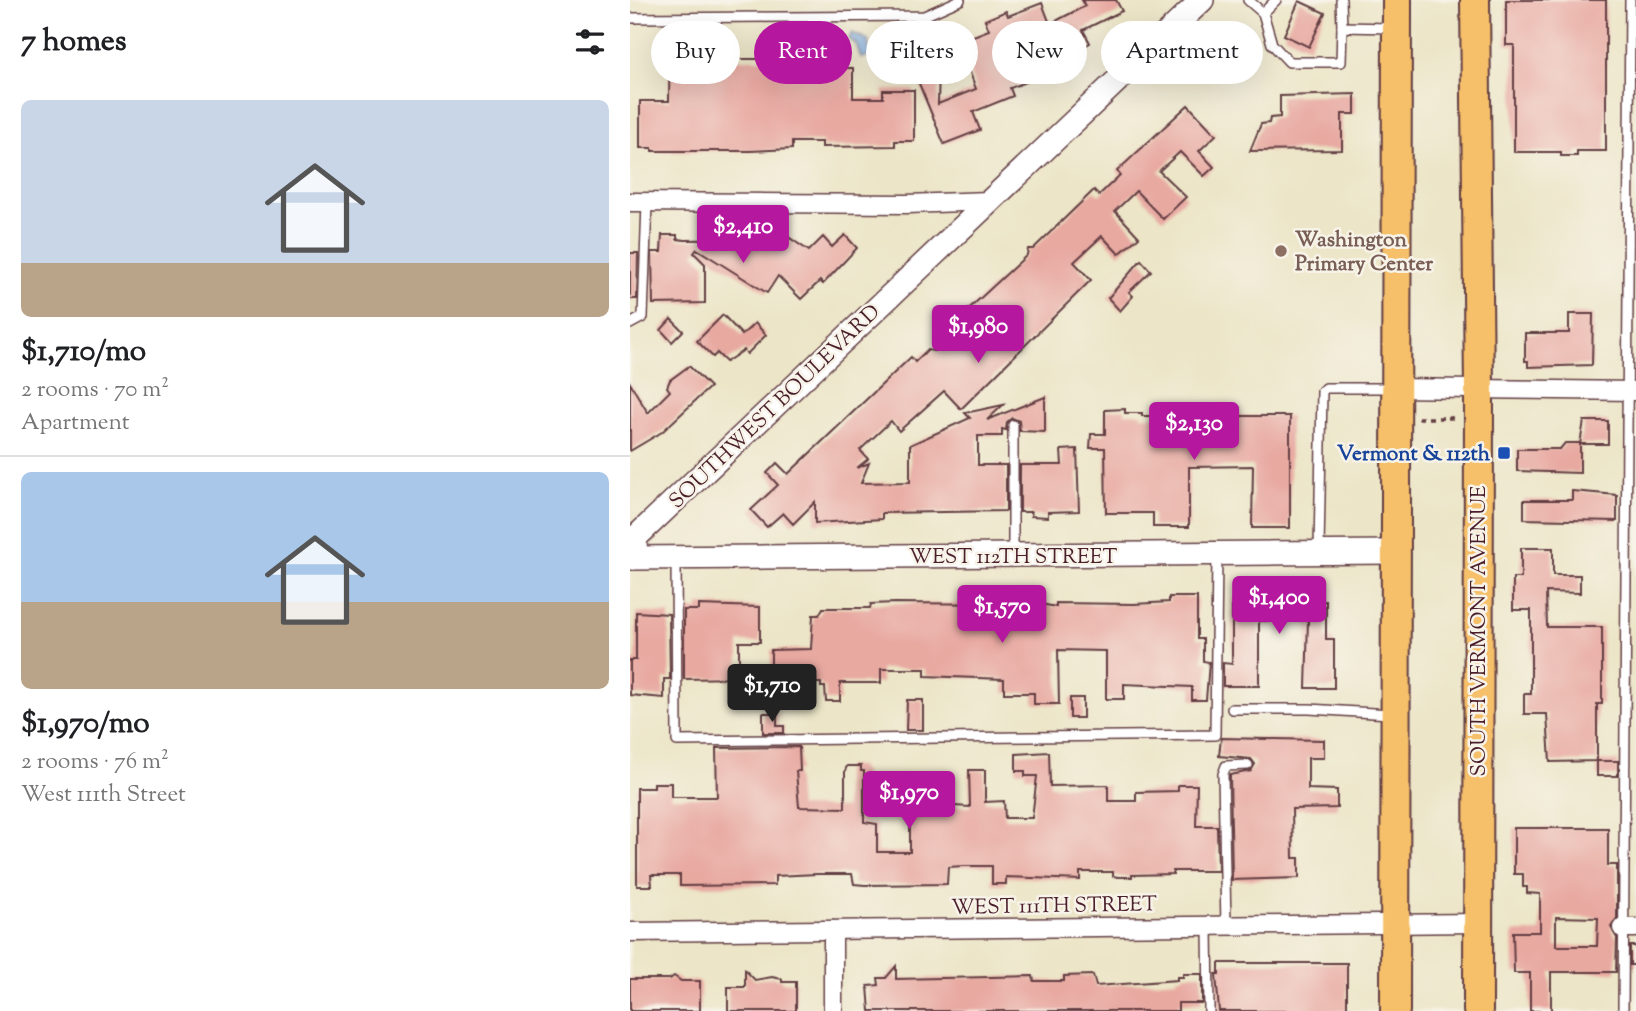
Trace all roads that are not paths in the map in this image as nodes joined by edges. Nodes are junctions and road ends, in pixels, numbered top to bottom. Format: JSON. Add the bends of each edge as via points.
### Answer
{"nodes":[{"id":1,"x":960,"y":0,"type":"edge"},
{"id":2,"x":1202,"y":0,"type":"edge"},
{"id":3,"x":1248,"y":0,"type":"edge"},
{"id":4,"x":1276,"y":0,"type":"edge"},
{"id":5,"x":1341,"y":0,"type":"edge"},
{"id":6,"x":1397,"y":0,"type":"edge"},
{"id":7,"x":1475,"y":0,"type":"edge"},
{"id":8,"x":1630,"y":0,"type":"edge"},
{"id":9,"x":1263,"y":13,"type":"junction"},
{"id":10,"x":630,"y":18,"type":"edge"},
{"id":11,"x":1342,"y":27,"type":"junction"},
{"id":12,"x":1397,"y":28,"type":"junction"},
{"id":13,"x":989,"y":201,"type":"junction"},
{"id":14,"x":638,"y":203,"type":"edge"},
{"id":15,"x":630,"y":324,"type":"edge"},
{"id":16,"x":1394,"y":388,"type":"junction"},
{"id":17,"x":1479,"y":390,"type":"junction"},
{"id":18,"x":1632,"y":391,"type":"edge"},
{"id":19,"x":1013,"y":425,"type":"dead end"},
{"id":20,"x":1396,"y":552,"type":"junction"},
{"id":21,"x":1319,"y":553,"type":"junction"},
{"id":22,"x":1217,"y":554,"type":"junction"},
{"id":23,"x":1013,"y":556,"type":"junction"},
{"id":24,"x":632,"y":558,"type":"edge"},
{"id":25,"x":676,"y":558,"type":"junction"},
{"id":26,"x":1232,"y":709,"type":"dead end"},
{"id":27,"x":1396,"y":714,"type":"junction"},
{"id":28,"x":1248,"y":765,"type":"dead end"},
{"id":29,"x":1478,"y":923,"type":"junction"},
{"id":30,"x":1395,"y":924,"type":"junction"},
{"id":31,"x":1217,"y":926,"type":"junction"},
{"id":32,"x":1629,"y":928,"type":"edge"},
{"id":33,"x":833,"y":930,"type":"junction"},
{"id":34,"x":630,"y":932,"type":"edge"},
{"id":35,"x":833,"y":1011,"type":"edge"},
{"id":36,"x":1209,"y":1011,"type":"edge"},
{"id":37,"x":1395,"y":1011,"type":"edge"},
{"id":38,"x":1478,"y":1011,"type":"edge"},
{"id":39,"x":1623,"y":1011,"type":"edge"}],
"edges":[{"from":1,"to":10,"type":"lane","via":[[923,16]]},
{"from":2,"to":13,"type":"street","name":"SOUTHWEST BOULEVARD"},
{"from":3,"to":9,"type":"lane"},
{"from":4,"to":9,"type":"lane"},
{"from":5,"to":11,"type":"lane"},
{"from":6,"to":12,"type":"main road"},
{"from":7,"to":17,"type":"main road","name":"SOUTH VERMONT AVENUE"},
{"from":8,"to":18,"type":"lane"},
{"from":9,"to":11,"type":"lane","via":[[1272,44],[1289,62],[1341,62]]},
{"from":11,"to":12,"type":"lane"},
{"from":12,"to":16,"type":"main road"},
{"from":13,"to":14,"type":"street"},
{"from":13,"to":24,"type":"street","name":"SOUTHWEST BOULEVARD","via":[[636,537]]},
{"from":14,"to":15,"type":"lane","via":[[643,317]]},
{"from":16,"to":17,"type":"street"},
{"from":16,"to":20,"type":"main road"},
{"from":16,"to":21,"type":"lane","via":[[1322,391]]},
{"from":17,"to":18,"type":"street"},
{"from":17,"to":29,"type":"main road","name":"SOUTH VERMONT AVENUE"},
{"from":18,"to":32,"type":"lane"},
{"from":19,"to":23,"type":"lane"},
{"from":20,"to":21,"type":"street","name":"WEST 112TH STREET"},
{"from":20,"to":27,"type":"main road"},
{"from":21,"to":22,"type":"street","name":"WEST 112TH STREET"},
{"from":22,"to":23,"type":"street","name":"WEST 112TH STREET"},
{"from":22,"to":25,"type":"lane","via":[[1215,735],[705,741],[677,741]]},
{"from":23,"to":25,"type":"street","name":"WEST 112TH STREET"},
{"from":24,"to":25,"type":"street","name":"WEST 112TH STREET"},
{"from":26,"to":27,"type":"lane"},
{"from":27,"to":30,"type":"main road"},
{"from":28,"to":31,"type":"lane","via":[[1226,766],[1223,774]]},
{"from":29,"to":30,"type":"street","name":"WEST 111TH STREET"},
{"from":29,"to":38,"type":"main road","name":"SOUTH VERMONT AVENUE"},
{"from":30,"to":31,"type":"street","name":"WEST 111TH STREET"},
{"from":30,"to":37,"type":"main road"},
{"from":31,"to":33,"type":"street","name":"WEST 111TH STREET"},
{"from":31,"to":36,"type":"lane"},
{"from":32,"to":39,"type":"lane"},
{"from":33,"to":34,"type":"street","name":"WEST 111TH STREET"},
{"from":33,"to":35,"type":"street"}]}
